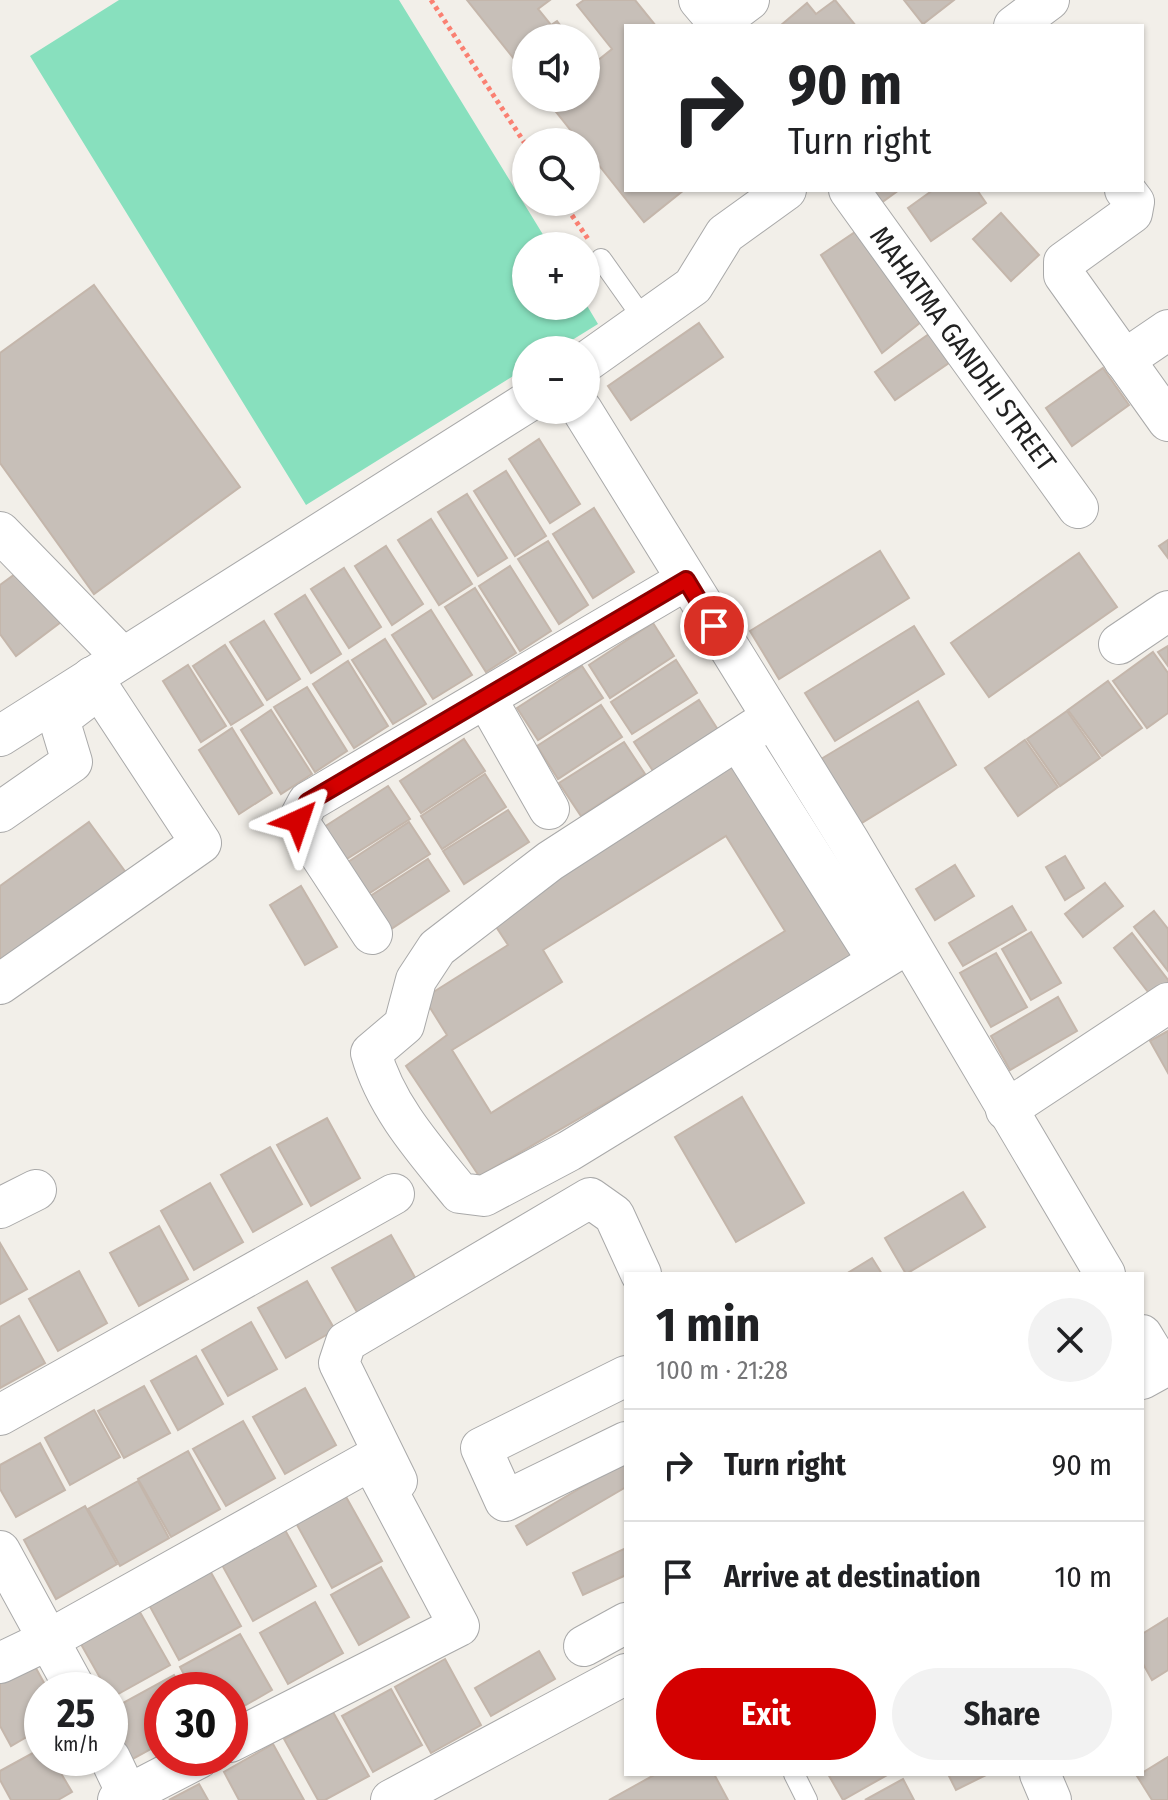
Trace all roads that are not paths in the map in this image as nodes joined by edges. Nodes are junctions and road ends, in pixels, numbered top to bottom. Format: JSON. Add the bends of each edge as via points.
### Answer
{"nodes":[{"id":1,"x":699,"y":0,"type":"edge"},
{"id":2,"x":749,"y":0,"type":"edge"},
{"id":3,"x":1049,"y":0,"type":"edge"},
{"id":4,"x":1017,"y":24,"type":"edge"},
{"id":5,"x":783,"y":192,"type":"edge"},
{"id":6,"x":850,"y":192,"type":"edge"},
{"id":7,"x":1126,"y":192,"type":"edge"},
{"id":8,"x":601,"y":259,"type":"road end"},
{"id":9,"x":645,"y":321,"type":"junction"},
{"id":10,"x":1168,"y":330,"type":"edge"},
{"id":11,"x":600,"y":352,"type":"edge"},
{"id":12,"x":1124,"y":360,"type":"junction"},
{"id":13,"x":512,"y":412,"type":"edge"},
{"id":14,"x":1168,"y":421,"type":"edge"},
{"id":15,"x":591,"y":424,"type":"edge"},
{"id":16,"x":1078,"y":508,"type":"dead end"},
{"id":17,"x":0,"y":532,"type":"edge"},
{"id":18,"x":686,"y":580,"type":"junction"},
{"id":19,"x":1168,"y":611,"type":"edge"},
{"id":20,"x":1119,"y":644,"type":"dead end"},
{"id":21,"x":104,"y":674,"type":"junction"},
{"id":22,"x":486,"y":698,"type":"junction"},
{"id":23,"x":771,"y":718,"type":"junction"},
{"id":24,"x":0,"y":736,"type":"edge"},
{"id":25,"x":738,"y":740,"type":"junction"},
{"id":26,"x":549,"y":809,"type":"dead end"},
{"id":27,"x":0,"y":812,"type":"edge"},
{"id":28,"x":372,"y":934,"type":"dead end"},
{"id":29,"x":892,"y":952,"type":"junction"},
{"id":30,"x":0,"y":984,"type":"edge"},
{"id":31,"x":1168,"y":1003,"type":"edge"},
{"id":32,"x":1006,"y":1110,"type":"junction"},
{"id":33,"x":36,"y":1190,"type":"dead end"},
{"id":34,"x":394,"y":1194,"type":"dead end"},
{"id":35,"x":0,"y":1208,"type":"edge"},
{"id":36,"x":640,"y":1272,"type":"edge"},
{"id":37,"x":1104,"y":1272,"type":"edge"},
{"id":38,"x":624,"y":1377,"type":"edge"},
{"id":39,"x":0,"y":1415,"type":"edge"},
{"id":40,"x":624,"y":1443,"type":"edge"},
{"id":41,"x":0,"y":1551,"type":"edge"},
{"id":42,"x":434,"y":1553,"type":"dead end"},
{"id":43,"x":624,"y":1624,"type":"edge"},
{"id":44,"x":50,"y":1639,"type":"junction"},
{"id":45,"x":584,"y":1646,"type":"dead end"},
{"id":46,"x":0,"y":1663,"type":"edge"},
{"id":47,"x":67,"y":1672,"type":"edge"},
{"id":48,"x":624,"y":1675,"type":"edge"},
{"id":49,"x":248,"y":1733,"type":"edge"},
{"id":50,"x":117,"y":1776,"type":"edge"},
{"id":51,"x":166,"y":1776,"type":"edge"},
{"id":52,"x":795,"y":1776,"type":"edge"},
{"id":53,"x":1041,"y":1776,"type":"edge"},
{"id":54,"x":125,"y":1798,"type":"edge"},
{"id":55,"x":391,"y":1800,"type":"edge"},
{"id":56,"x":807,"y":1800,"type":"edge"},
{"id":57,"x":1051,"y":1800,"type":"edge"}],
"edges":[{"from":1,"to":2,"type":"street","via":[[716,20]]},
{"from":3,"to":4,"type":"street"},
{"from":5,"to":9,"type":"street","via":[[725,234],[693,286]]},
{"from":6,"to":16,"type":"street","name":"MAHATMA GANDHI STREET"},
{"from":7,"to":12,"type":"street","via":[[1134,202],[1132,213],[1064,262],[1064,275]]},
{"from":8,"to":9,"type":"lane"},
{"from":9,"to":11,"type":"street"},
{"from":10,"to":12,"type":"street"},
{"from":12,"to":14,"type":"street"},
{"from":13,"to":21,"type":"street"},
{"from":15,"to":18,"type":"street"},
{"from":17,"to":21,"type":"street"},
{"from":18,"to":22,"type":"street"},
{"from":18,"to":23,"type":"street"},
{"from":19,"to":20,"type":"street"},
{"from":21,"to":24,"type":"street"},
{"from":21,"to":27,"type":"street","via":[[59,719],[72,762]]},
{"from":21,"to":30,"type":"street","via":[[201,843]]},
{"from":22,"to":26,"type":"street"},
{"from":22,"to":28,"type":"street","via":[[301,810],[298,821]]},
{"from":23,"to":25,"type":"street"},
{"from":23,"to":29,"type":"street","via":[[849,841]]},
{"from":25,"to":29,"type":"street"},
{"from":25,"to":29,"type":"street","via":[[550,861],[437,948],[416,980],[404,1025],[371,1053],[379,1081],[418,1140],[460,1193],[484,1196],[569,1151]]},
{"from":29,"to":32,"type":"street"},
{"from":31,"to":32,"type":"street"},
{"from":32,"to":37,"type":"street"},
{"from":33,"to":35,"type":"street"},
{"from":34,"to":39,"type":"street"},
{"from":36,"to":42,"type":"street","via":[[614,1215],[590,1198],[346,1342],[339,1363]]},
{"from":38,"to":40,"type":"street","via":[[481,1448],[505,1501]]},
{"from":41,"to":44,"type":"street"},
{"from":43,"to":45,"type":"street"},
{"from":44,"to":46,"type":"street"},
{"from":44,"to":47,"type":"street"},
{"from":44,"to":49,"type":"street","via":[[371,1460],[459,1626]]},
{"from":48,"to":55,"type":"street"},
{"from":50,"to":54,"type":"street"},
{"from":51,"to":54,"type":"street"},
{"from":52,"to":56,"type":"lane"},
{"from":53,"to":57,"type":"street"}]}
